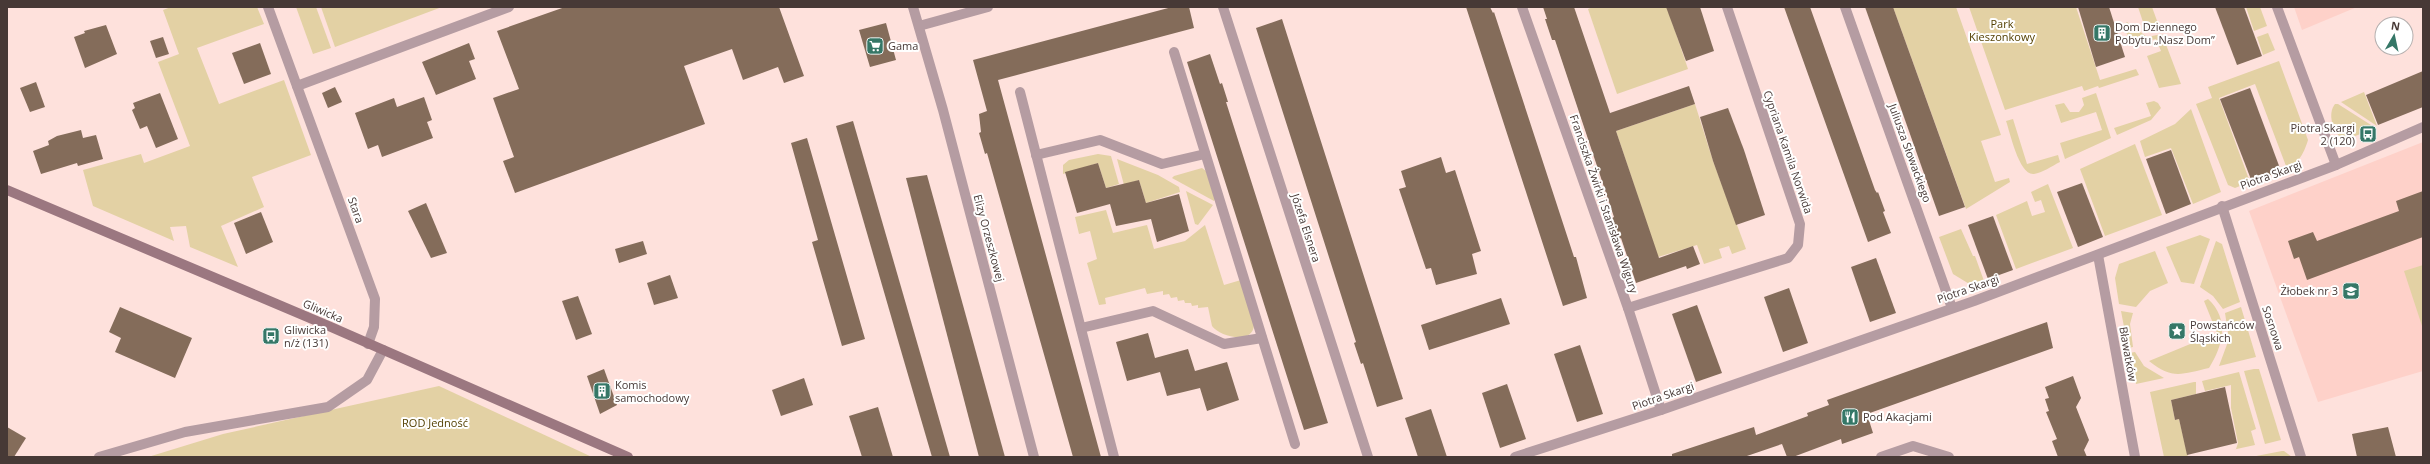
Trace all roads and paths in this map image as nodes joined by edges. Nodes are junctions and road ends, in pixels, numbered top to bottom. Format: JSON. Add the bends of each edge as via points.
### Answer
{"nodes":[{"id":1,"x":268,"y":7,"type":"edge"},
{"id":2,"x":509,"y":7,"type":"edge"},
{"id":3,"x":913,"y":7,"type":"edge"},
{"id":4,"x":988,"y":7,"type":"edge"},
{"id":5,"x":1223,"y":7,"type":"edge"},
{"id":6,"x":1522,"y":7,"type":"edge"},
{"id":7,"x":1726,"y":7,"type":"edge"},
{"id":8,"x":1845,"y":7,"type":"edge"},
{"id":9,"x":2277,"y":7,"type":"edge"},
{"id":10,"x":919,"y":26,"type":"junction"},
{"id":11,"x":1174,"y":52,"type":"dead end"},
{"id":12,"x":297,"y":86,"type":"junction"},
{"id":13,"x":1020,"y":92,"type":"dead end"},
{"id":14,"x":2423,"y":127,"type":"edge"},
{"id":15,"x":1205,"y":154,"type":"junction"},
{"id":16,"x":1036,"y":155,"type":"junction"},
{"id":17,"x":2336,"y":165,"type":"junction"},
{"id":18,"x":7,"y":190,"type":"edge"},
{"id":19,"x":2222,"y":206,"type":"junction"},
{"id":20,"x":2098,"y":255,"type":"junction"},
{"id":21,"x":1628,"y":308,"type":"junction"},
{"id":22,"x":1952,"y":308,"type":"junction"},
{"id":23,"x":1080,"y":328,"type":"junction"},
{"id":24,"x":1262,"y":338,"type":"junction"},
{"id":25,"x":368,"y":344,"type":"junction"},
{"id":26,"x":383,"y":350,"type":"junction"},
{"id":27,"x":1661,"y":410,"type":"junction"},
{"id":28,"x":1295,"y":444,"type":"dead end"},
{"id":29,"x":99,"y":457,"type":"edge"},
{"id":30,"x":628,"y":457,"type":"edge"},
{"id":31,"x":1034,"y":457,"type":"edge"},
{"id":32,"x":1114,"y":457,"type":"edge"},
{"id":33,"x":1368,"y":457,"type":"edge"},
{"id":34,"x":1515,"y":457,"type":"edge"},
{"id":35,"x":1881,"y":457,"type":"edge"},
{"id":36,"x":1949,"y":457,"type":"edge"},
{"id":37,"x":2135,"y":457,"type":"edge"},
{"id":38,"x":2301,"y":457,"type":"edge"}],
"edges":[{"from":1,"to":12,"type":"street","name":"Stara"},
{"from":2,"to":12,"type":"street"},
{"from":3,"to":10,"type":"street","name":"Elizy Orzeszkowej"},
{"from":4,"to":10,"type":"street"},
{"from":5,"to":33,"type":"street","name":"Józefa Elsnera"},
{"from":6,"to":21,"type":"street","name":"Franciszka Żwirki i Stanisława Wigury"},
{"from":7,"to":21,"type":"street","name":"Cypriana Kamila Norwida","via":[[1800,224],[1798,244],[1788,258]]},
{"from":8,"to":22,"type":"street","name":"Juliusza Słowackiego"},
{"from":9,"to":17,"type":"street"},
{"from":10,"to":31,"type":"street","name":"Elizy Orzeszkowej"},
{"from":11,"to":15,"type":"street"},
{"from":12,"to":25,"type":"street","name":"Stara","via":[[375,299],[374,327]]},
{"from":13,"to":16,"type":"street"},
{"from":14,"to":17,"type":"street","name":"Piotra Skargi"},
{"from":15,"to":16,"type":"street","via":[[1162,164],[1100,140]]},
{"from":15,"to":24,"type":"street"},
{"from":16,"to":23,"type":"street"},
{"from":17,"to":19,"type":"street","name":"Piotra Skargi"},
{"from":18,"to":25,"type":"main road","name":"Gliwicka"},
{"from":19,"to":20,"type":"street","name":"Piotra Skargi"},
{"from":19,"to":38,"type":"street","name":"Sosnowa"},
{"from":20,"to":22,"type":"street","name":"Piotra Skargi"},
{"from":20,"to":37,"type":"street","name":"Bławatków"},
{"from":21,"to":27,"type":"street","name":"Franciszka Żwirki i Stanisława Wigury"},
{"from":22,"to":27,"type":"street","name":"Piotra Skargi"},
{"from":23,"to":24,"type":"street","via":[[1153,311],[1224,344]]},
{"from":23,"to":32,"type":"street"},
{"from":24,"to":28,"type":"street"},
{"from":25,"to":26,"type":"main road","name":"Gliwicka"},
{"from":26,"to":29,"type":"street","via":[[367,380],[328,406],[185,432]]},
{"from":26,"to":30,"type":"main road","name":"Gliwicka"},
{"from":27,"to":34,"type":"street","name":"Piotra Skargi"},
{"from":35,"to":36,"type":"street","via":[[1912,446]]}]}
